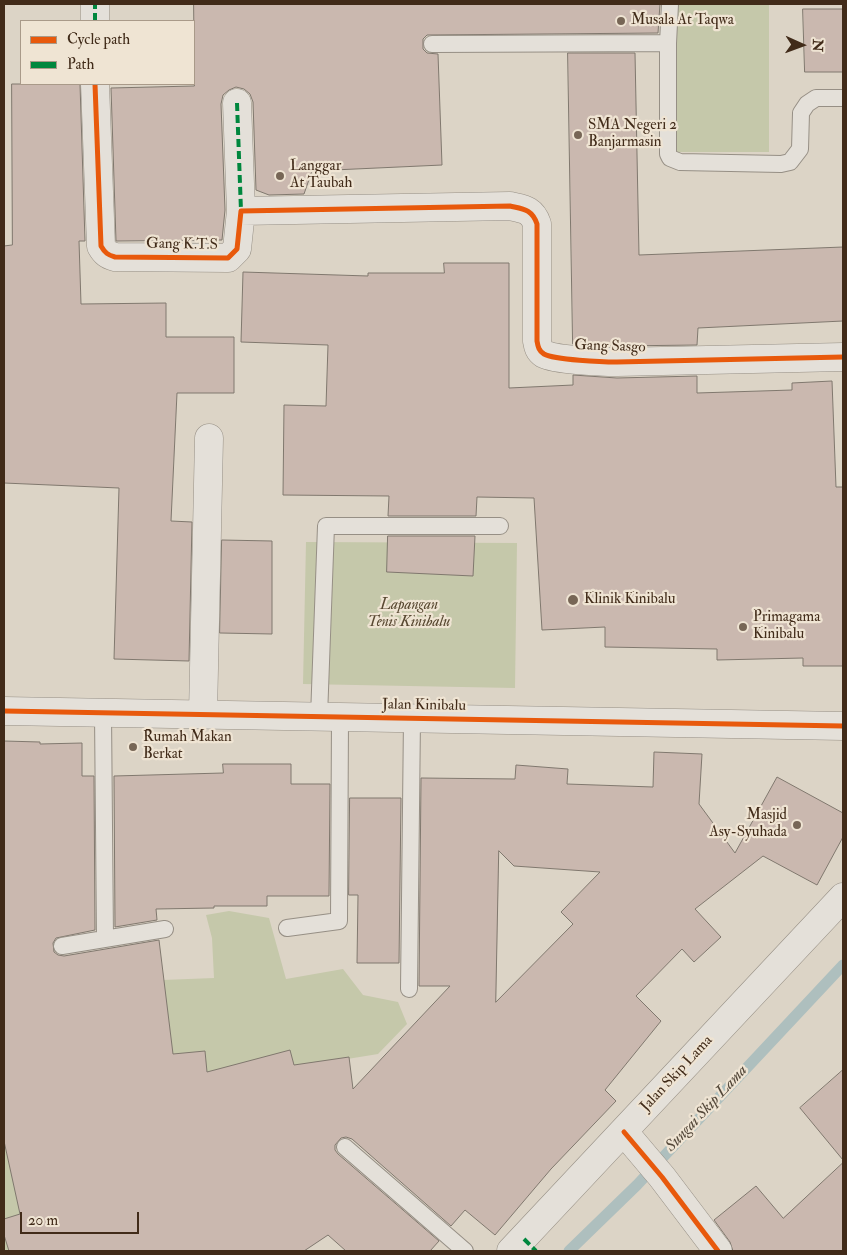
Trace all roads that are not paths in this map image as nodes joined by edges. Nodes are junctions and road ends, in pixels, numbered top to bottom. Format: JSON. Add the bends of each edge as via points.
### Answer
{"nodes":[{"id":1,"x":95,"y":4,"type":"edge"},
{"id":2,"x":670,"y":4,"type":"edge"},
{"id":3,"x":95,"y":20,"type":"edge"},
{"id":4,"x":668,"y":43,"type":"junction"},
{"id":5,"x":432,"y":44,"type":"dead end"},
{"id":6,"x":95,"y":85,"type":"edge"},
{"id":7,"x":843,"y":98,"type":"edge"},
{"id":8,"x":237,"y":103,"type":"dead end"},
{"id":9,"x":241,"y":211,"type":"junction"},
{"id":10,"x":843,"y":357,"type":"edge"},
{"id":11,"x":209,"y":438,"type":"dead end"},
{"id":12,"x":500,"y":526,"type":"dead end"},
{"id":13,"x":4,"y":711,"type":"edge"},
{"id":14,"x":103,"y":713,"type":"junction"},
{"id":15,"x":203,"y":714,"type":"junction"},
{"id":16,"x":329,"y":717,"type":"junction"},
{"id":17,"x":412,"y":718,"type":"junction"},
{"id":18,"x":843,"y":726,"type":"edge"},
{"id":19,"x":843,"y":897,"type":"edge"},
{"id":20,"x":287,"y":928,"type":"dead end"},
{"id":21,"x":165,"y":929,"type":"dead end"},
{"id":22,"x":105,"y":939,"type":"junction"},
{"id":23,"x":62,"y":946,"type":"dead end"},
{"id":24,"x":409,"y":989,"type":"dead end"},
{"id":25,"x":627,"y":1136,"type":"junction"},
{"id":26,"x":345,"y":1147,"type":"dead end"},
{"id":27,"x":525,"y":1247,"type":"edge"},
{"id":28,"x":465,"y":1251,"type":"edge"},
{"id":29,"x":718,"y":1251,"type":"edge"}],
"edges":[{"from":1,"to":3,"type":"street"},
{"from":2,"to":4,"type":"lane"},
{"from":4,"to":5,"type":"lane"},
{"from":4,"to":7,"type":"lane","via":[[668,154],[675,161],[790,162],[800,149],[801,113],[807,104],[816,98]]},
{"from":6,"to":9,"type":"street","name":"Gang K.T.S","via":[[101,246],[104,252],[116,257],[228,258],[238,249]]},
{"from":8,"to":9,"type":"street"},
{"from":9,"to":10,"type":"street","name":"Gang Sasgo","via":[[510,206],[529,210],[537,224],[537,341],[538,349],[546,355],[593,362]]},
{"from":11,"to":15,"type":"street"},
{"from":12,"to":16,"type":"lane","via":[[326,526]]},
{"from":13,"to":14,"type":"street","name":"Jalan Kinibalu"},
{"from":14,"to":15,"type":"street","name":"Jalan Kinibalu"},
{"from":14,"to":22,"type":"lane"},
{"from":15,"to":16,"type":"street","name":"Jalan Kinibalu"},
{"from":16,"to":17,"type":"street","name":"Jalan Kinibalu"},
{"from":16,"to":20,"type":"lane","via":[[339,921]]},
{"from":17,"to":18,"type":"street","name":"Jalan Kinibalu"},
{"from":17,"to":24,"type":"lane"},
{"from":19,"to":25,"type":"street","name":"Jalan Skip Lama"},
{"from":21,"to":22,"type":"lane"},
{"from":22,"to":23,"type":"lane"},
{"from":25,"to":27,"type":"street","name":"Jalan Skip Lama"},
{"from":25,"to":29,"type":"street"},
{"from":26,"to":28,"type":"lane"}]}
